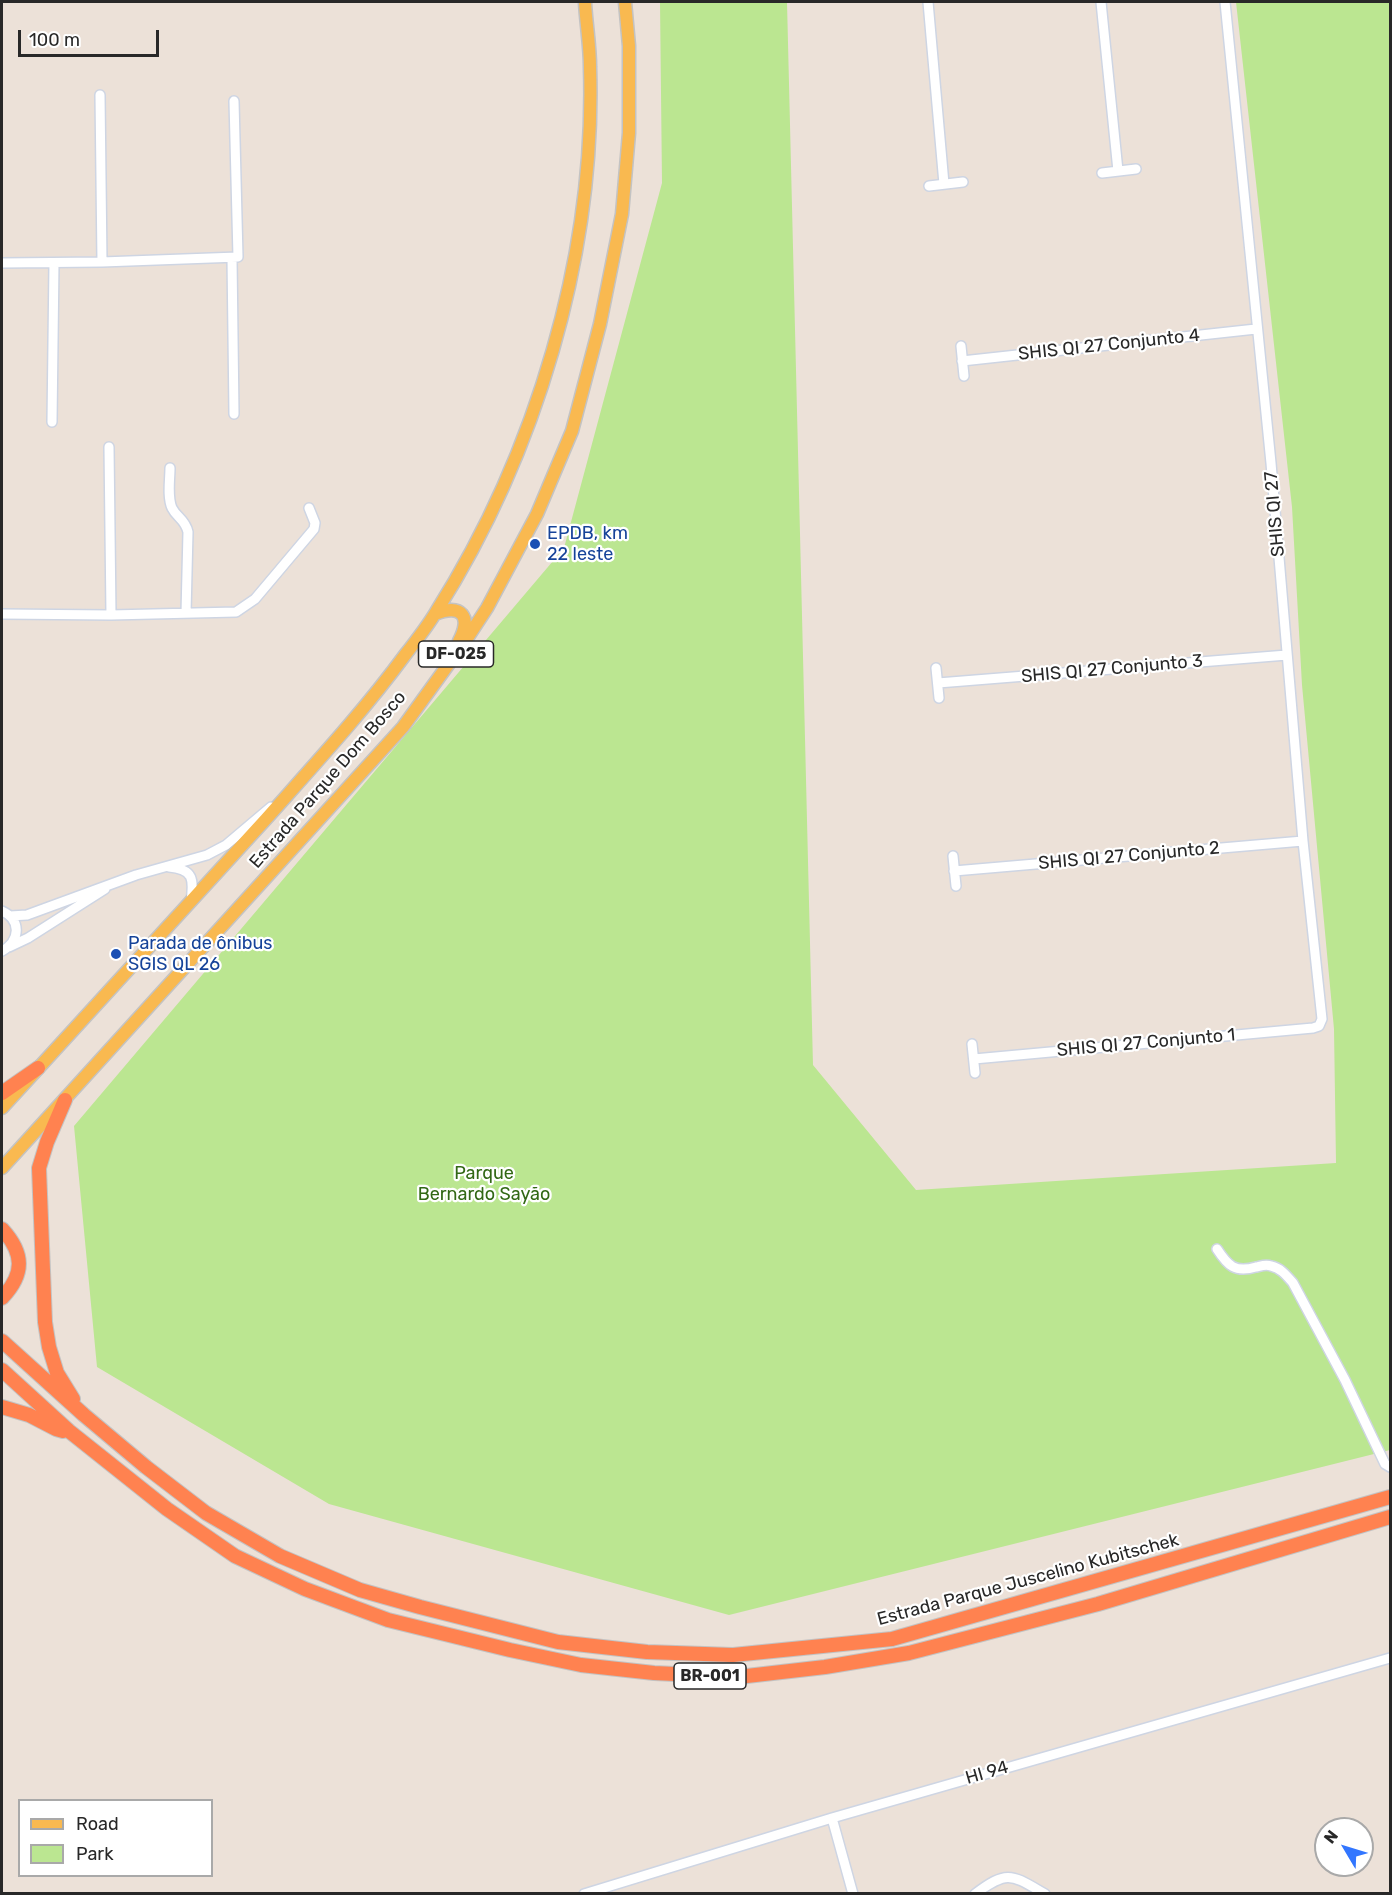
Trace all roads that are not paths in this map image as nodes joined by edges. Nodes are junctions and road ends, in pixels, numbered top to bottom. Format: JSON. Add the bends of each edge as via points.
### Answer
{"nodes":[{"id":1,"x":585,"y":2,"type":"edge"},
{"id":2,"x":625,"y":2,"type":"edge"},
{"id":3,"x":928,"y":2,"type":"edge"},
{"id":4,"x":1101,"y":2,"type":"edge"},
{"id":5,"x":1225,"y":2,"type":"edge"},
{"id":6,"x":100,"y":95,"type":"dead end"},
{"id":7,"x":234,"y":101,"type":"dead end"},
{"id":8,"x":1136,"y":169,"type":"dead end"},
{"id":9,"x":1118,"y":171,"type":"junction"},
{"id":10,"x":1102,"y":173,"type":"dead end"},
{"id":11,"x":963,"y":182,"type":"dead end"},
{"id":12,"x":944,"y":184,"type":"junction"},
{"id":13,"x":930,"y":186,"type":"dead end"},
{"id":14,"x":235,"y":257,"type":"junction"},
{"id":15,"x":102,"y":262,"type":"junction"},
{"id":16,"x":2,"y":263,"type":"edge"},
{"id":17,"x":54,"y":263,"type":"junction"},
{"id":18,"x":1256,"y":329,"type":"junction"},
{"id":19,"x":961,"y":346,"type":"dead end"},
{"id":20,"x":962,"y":361,"type":"junction"},
{"id":21,"x":964,"y":376,"type":"dead end"},
{"id":22,"x":234,"y":414,"type":"dead end"},
{"id":23,"x":52,"y":422,"type":"dead end"},
{"id":24,"x":109,"y":447,"type":"dead end"},
{"id":25,"x":170,"y":468,"type":"dead end"},
{"id":26,"x":309,"y":508,"type":"dead end"},
{"id":27,"x":186,"y":613,"type":"junction"},
{"id":28,"x":2,"y":614,"type":"edge"},
{"id":29,"x":435,"y":614,"type":"junction"},
{"id":30,"x":111,"y":615,"type":"junction"},
{"id":31,"x":1287,"y":655,"type":"junction"},
{"id":32,"x":936,"y":668,"type":"dead end"},
{"id":33,"x":443,"y":672,"type":"junction"},
{"id":34,"x":938,"y":684,"type":"junction"},
{"id":35,"x":939,"y":698,"type":"dead end"},
{"id":36,"x":300,"y":781,"type":"junction"},
{"id":37,"x":1303,"y":841,"type":"junction"},
{"id":38,"x":953,"y":856,"type":"dead end"},
{"id":39,"x":164,"y":867,"type":"junction"},
{"id":40,"x":954,"y":871,"type":"junction"},
{"id":41,"x":114,"y":883,"type":"junction"},
{"id":42,"x":956,"y":886,"type":"dead end"},
{"id":43,"x":192,"y":901,"type":"junction"},
{"id":44,"x":6,"y":913,"type":"edge"},
{"id":45,"x":5,"y":949,"type":"edge"},
{"id":46,"x":1319,"y":1026,"type":"joint"},
{"id":47,"x":972,"y":1044,"type":"dead end"},
{"id":48,"x":974,"y":1059,"type":"junction"},
{"id":49,"x":38,"y":1068,"type":"junction"},
{"id":50,"x":975,"y":1074,"type":"dead end"},
{"id":51,"x":2,"y":1093,"type":"edge"},
{"id":52,"x":65,"y":1100,"type":"junction"},
{"id":53,"x":2,"y":1108,"type":"edge"},
{"id":54,"x":2,"y":1168,"type":"edge"},
{"id":55,"x":2,"y":1229,"type":"edge"},
{"id":56,"x":1217,"y":1249,"type":"dead end"},
{"id":57,"x":2,"y":1298,"type":"edge"},
{"id":58,"x":2,"y":1341,"type":"edge"},
{"id":59,"x":2,"y":1370,"type":"edge"},
{"id":60,"x":2,"y":1407,"type":"edge"},
{"id":61,"x":82,"y":1413,"type":"junction"},
{"id":62,"x":69,"y":1431,"type":"junction"},
{"id":63,"x":1390,"y":1467,"type":"edge"},
{"id":64,"x":1390,"y":1497,"type":"edge"},
{"id":65,"x":1390,"y":1517,"type":"edge"},
{"id":66,"x":1390,"y":1658,"type":"edge"},
{"id":67,"x":832,"y":1818,"type":"junction"},
{"id":68,"x":584,"y":1893,"type":"edge"},
{"id":69,"x":853,"y":1893,"type":"edge"},
{"id":70,"x":975,"y":1893,"type":"edge"},
{"id":71,"x":1045,"y":1893,"type":"edge"}],
"edges":[{"from":1,"to":29,"type":"main road","name":"Estrada Parque Dom Bosco","number":"DF-025","via":[[590,66],[588,156],[561,319],[514,463],[481,534]]},
{"from":2,"to":33,"type":"main road","name":"Estrada Parque Dom Bosco","number":"DF-025","via":[[629,132],[622,214],[600,324],[572,431],[537,514],[488,608]]},
{"from":3,"to":12,"type":"street"},
{"from":4,"to":9,"type":"street"},
{"from":5,"to":18,"type":"street","name":"SHIS QI 27"},
{"from":6,"to":15,"type":"street"},
{"from":7,"to":14,"type":"street"},
{"from":8,"to":9,"type":"street"},
{"from":9,"to":10,"type":"street"},
{"from":11,"to":12,"type":"street"},
{"from":12,"to":13,"type":"street"},
{"from":14,"to":15,"type":"street"},
{"from":14,"to":22,"type":"street","via":[[231,318]]},
{"from":15,"to":17,"type":"street"},
{"from":16,"to":17,"type":"street"},
{"from":17,"to":23,"type":"street"},
{"from":18,"to":20,"type":"street","name":"SHIS QI 27 Conjunto 4"},
{"from":18,"to":31,"type":"street","name":"SHIS QI 27"},
{"from":19,"to":20,"type":"street"},
{"from":20,"to":21,"type":"street"},
{"from":24,"to":30,"type":"street"},
{"from":25,"to":27,"type":"street","via":[[171,505],[188,532]]},
{"from":26,"to":27,"type":"street","via":[[314,529],[255,598],[236,612]]},
{"from":27,"to":30,"type":"street"},
{"from":28,"to":30,"type":"street"},
{"from":29,"to":33,"type":"main road","via":[[459,611],[466,624]]},
{"from":29,"to":36,"type":"main road","name":"Estrada Parque Dom Bosco","number":"DF-025","via":[[374,697]]},
{"from":31,"to":34,"type":"street","name":"SHIS QI 27 Conjunto 3"},
{"from":31,"to":37,"type":"street","name":"SHIS QI 27"},
{"from":32,"to":34,"type":"street"},
{"from":33,"to":52,"type":"main road","name":"Estrada Parque Dom Bosco","number":"DF-025","via":[[403,727]]},
{"from":34,"to":35,"type":"street"},
{"from":36,"to":39,"type":"street","via":[[226,845],[207,855]]},
{"from":36,"to":43,"type":"main road","name":"Estrada Parque Dom Bosco","number":"DF-025"},
{"from":37,"to":40,"type":"street","name":"SHIS QI 27 Conjunto 2"},
{"from":37,"to":46,"type":"street","name":"SHIS QI 27","via":[[1322,1016]]},
{"from":38,"to":40,"type":"street"},
{"from":39,"to":41,"type":"street"},
{"from":39,"to":43,"type":"street","via":[[185,870],[191,876]]},
{"from":40,"to":42,"type":"street"},
{"from":41,"to":44,"type":"street","via":[[27,915]]},
{"from":41,"to":45,"type":"street"},
{"from":43,"to":49,"type":"main road","name":"Estrada Parque Dom Bosco","number":"DF-025"},
{"from":44,"to":45,"type":"street","via":[[17,931],[15,940]]},
{"from":46,"to":48,"type":"street","name":"SHIS QI 27 Conjunto 1"},
{"from":47,"to":48,"type":"street"},
{"from":48,"to":50,"type":"street"},
{"from":49,"to":51,"type":"highway"},
{"from":49,"to":53,"type":"main road","name":"Estrada Parque Dom Bosco","number":"DF-025"},
{"from":52,"to":54,"type":"main road","name":"Estrada Parque Dom Bosco","number":"DF-025"},
{"from":52,"to":61,"type":"highway","via":[[39,1168],[45,1322],[57,1373]]},
{"from":55,"to":57,"type":"highway","via":[[18,1250],[19,1265],[14,1286]]},
{"from":56,"to":63,"type":"street","via":[[1234,1268],[1272,1266],[1293,1283],[1385,1464]]},
{"from":58,"to":61,"type":"highway","name":"Estrada Parque Juscelino Kubitschek","number":"BR-001"},
{"from":59,"to":62,"type":"highway","name":"Estrada Parque Juscelino Kubitschek","number":"BR-001"},
{"from":60,"to":62,"type":"highway"},
{"from":61,"to":64,"type":"highway","name":"Estrada Parque Juscelino Kubitschek","number":"BR-001","via":[[206,1514],[280,1556],[360,1590],[558,1642],[647,1652],[733,1655],[892,1639]]},
{"from":62,"to":65,"type":"highway","name":"Estrada Parque Juscelino Kubitschek","number":"BR-001","via":[[234,1556],[305,1589],[388,1620],[510,1650],[580,1665],[654,1672],[738,1677],[909,1653],[1098,1604]]},
{"from":66,"to":67,"type":"street","name":"HI 94"},
{"from":67,"to":68,"type":"street","name":"HI 94"},
{"from":67,"to":69,"type":"street"},
{"from":70,"to":71,"type":"street","via":[[996,1878],[1006,1876]]}]}
